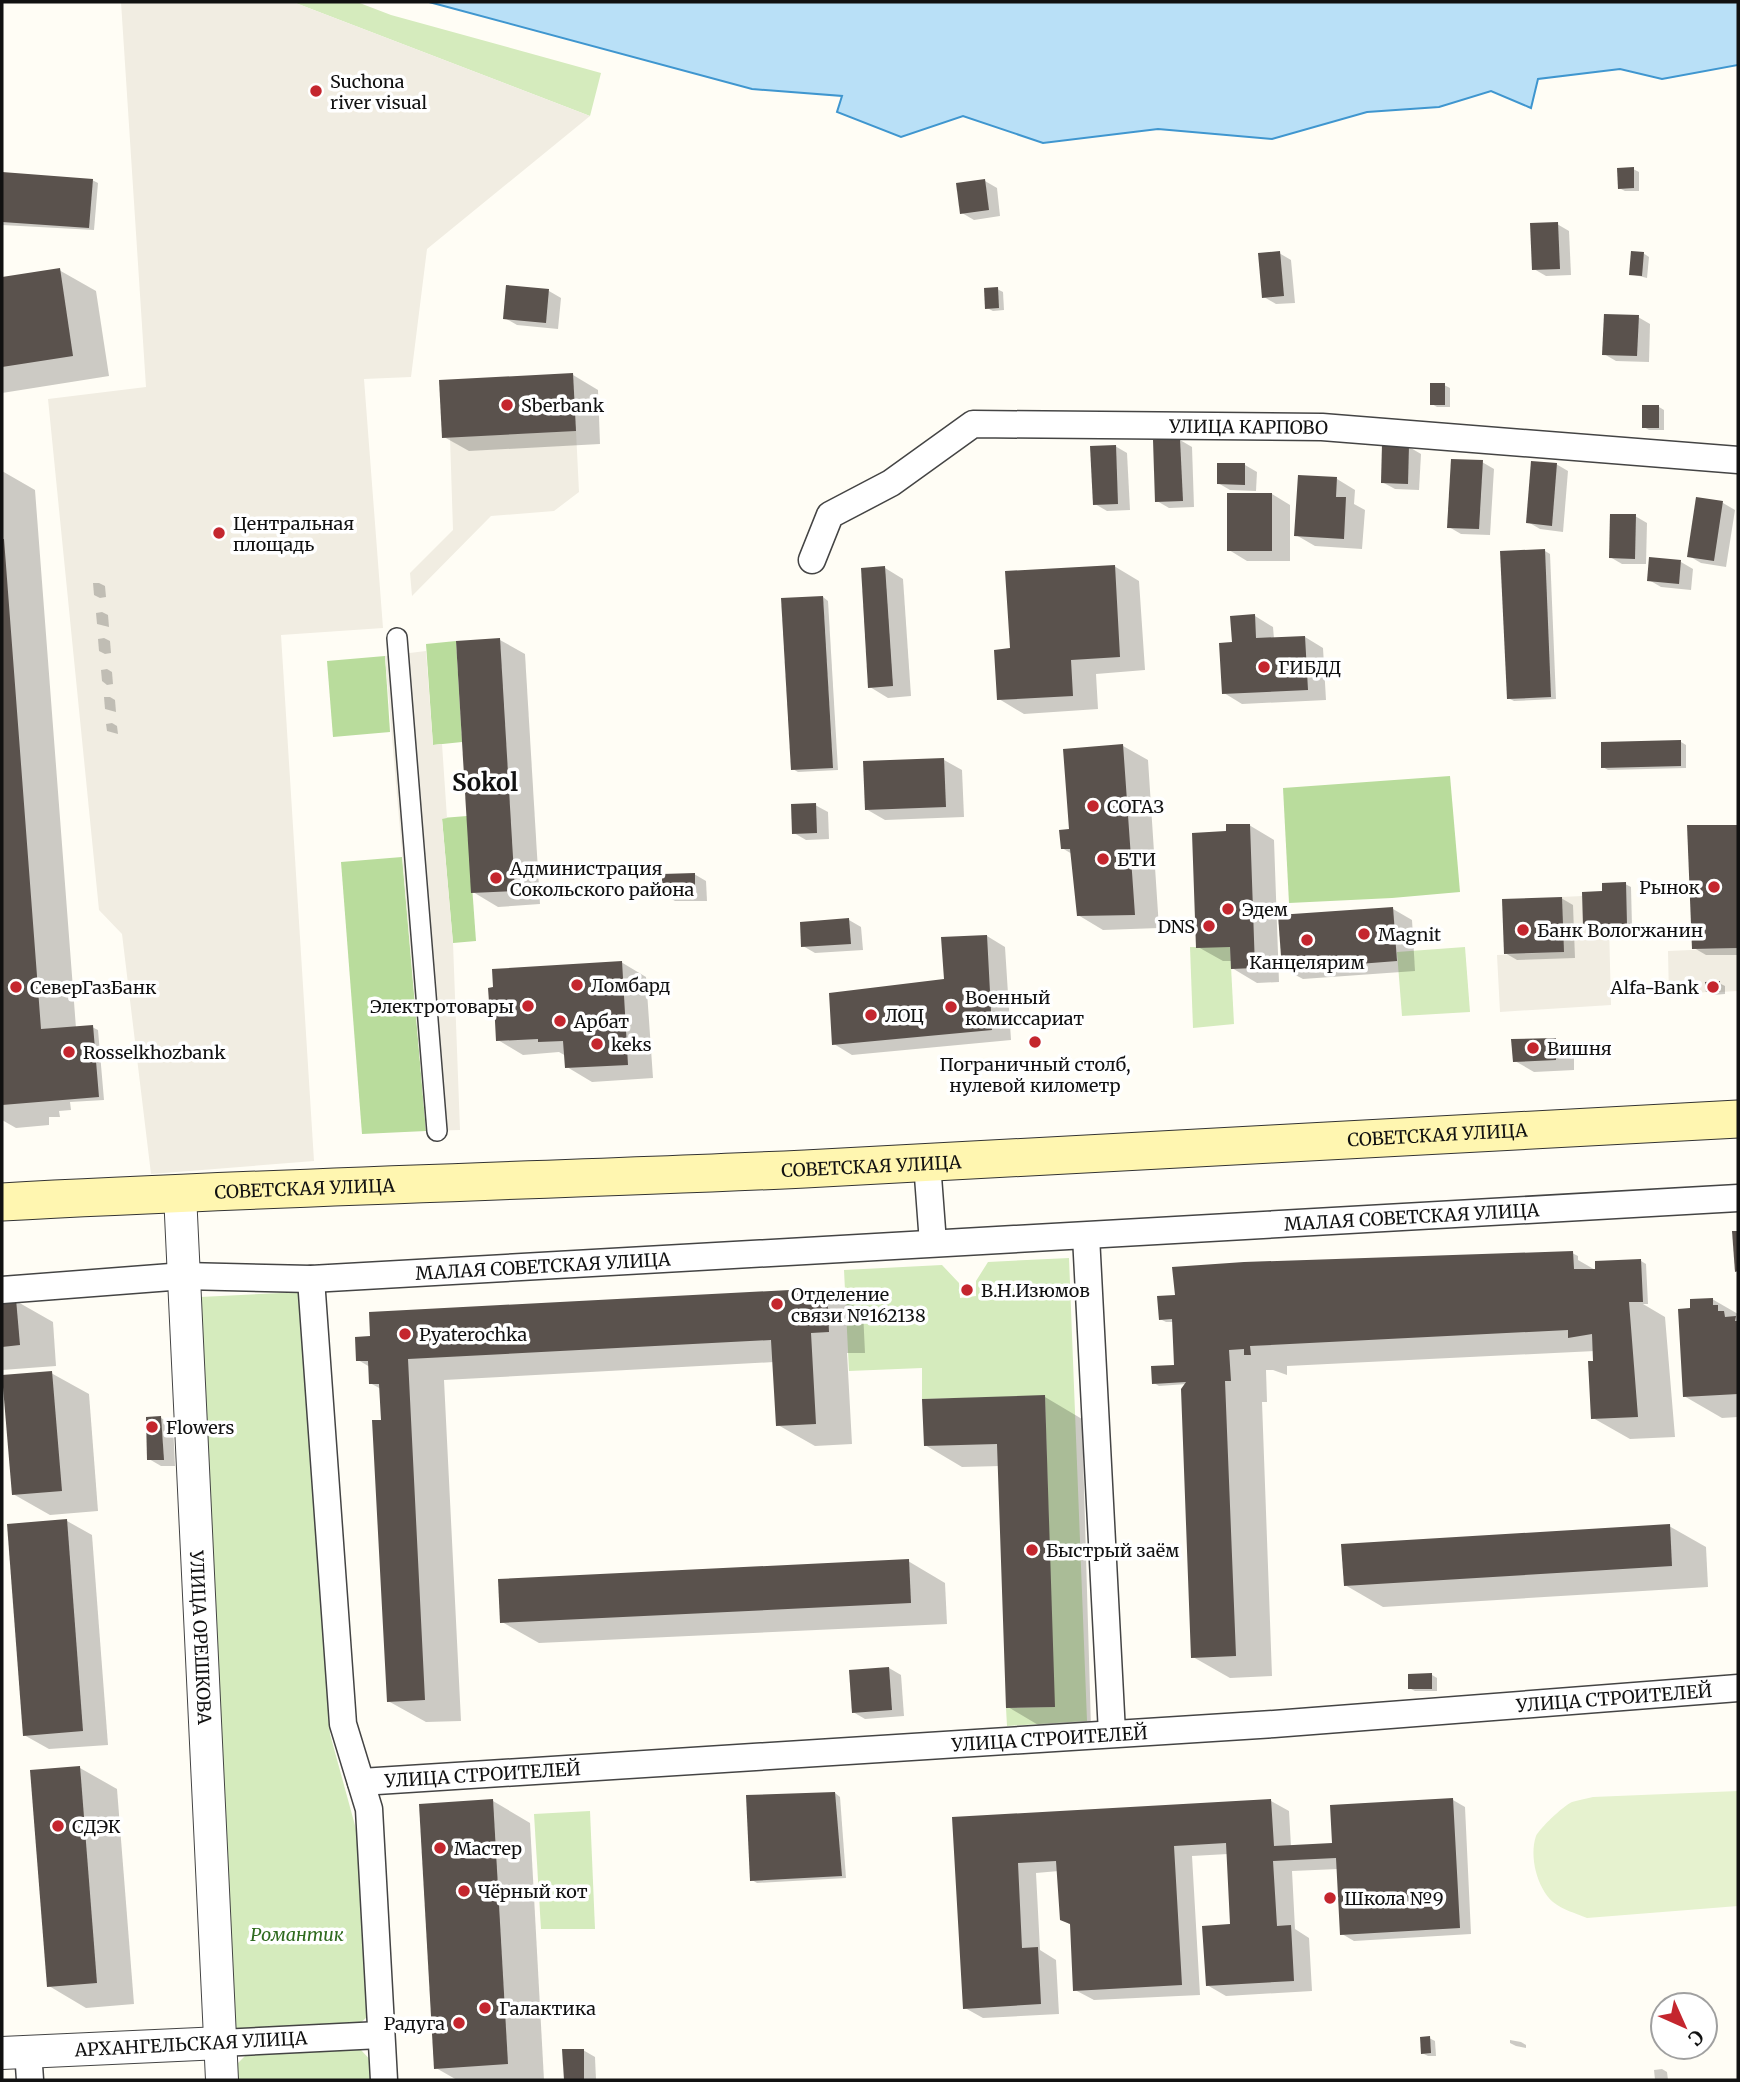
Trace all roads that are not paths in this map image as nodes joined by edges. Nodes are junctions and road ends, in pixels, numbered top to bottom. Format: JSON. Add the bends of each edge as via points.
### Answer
{"nodes":[{"id":1,"x":1738,"y":460,"type":"edge"},
{"id":2,"x":811,"y":560,"type":"dead end"},
{"id":3,"x":397,"y":638,"type":"dead end"},
{"id":4,"x":1738,"y":1119,"type":"edge"},
{"id":5,"x":437,"y":1131,"type":"dead end"},
{"id":6,"x":927,"y":1163,"type":"junction"},
{"id":7,"x":180,"y":1194,"type":"junction"},
{"id":8,"x":1738,"y":1198,"type":"edge"},
{"id":9,"x":2,"y":1202,"type":"edge"},
{"id":10,"x":1086,"y":1236,"type":"junction"},
{"id":11,"x":933,"y":1244,"type":"junction"},
{"id":12,"x":184,"y":1276,"type":"junction"},
{"id":13,"x":311,"y":1279,"type":"junction"},
{"id":14,"x":2,"y":1290,"type":"edge"},
{"id":15,"x":1738,"y":1688,"type":"edge"},
{"id":16,"x":1112,"y":1733,"type":"junction"},
{"id":17,"x":361,"y":1782,"type":"junction"},
{"id":18,"x":380,"y":2035,"type":"junction"},
{"id":19,"x":221,"y":2043,"type":"junction"},
{"id":20,"x":20,"y":2062,"type":"edge"},
{"id":21,"x":222,"y":2080,"type":"edge"},
{"id":22,"x":384,"y":2080,"type":"edge"}],
"edges":[{"from":1,"to":2,"type":"street","name":"УЛИЦА КАРПОВО","via":[[1322,427],[973,424],[891,483],[831,515]]},
{"from":3,"to":5,"type":"street"},
{"from":4,"to":6,"type":"main road","name":"СОВЕТСКАЯ УЛИЦА"},
{"from":6,"to":7,"type":"main road","name":"СОВЕТСКАЯ УЛИЦА"},
{"from":6,"to":11,"type":"street"},
{"from":7,"to":9,"type":"main road","name":"СОВЕТСКАЯ УЛИЦА"},
{"from":7,"to":12,"type":"street","name":"УЛИЦА ОРЕШКОВА"},
{"from":8,"to":10,"type":"street","name":"МАЛАЯ СОВЕТСКАЯ УЛИЦА"},
{"from":10,"to":11,"type":"street","name":"МАЛАЯ СОВЕТСКАЯ УЛИЦА"},
{"from":10,"to":16,"type":"street"},
{"from":11,"to":13,"type":"street","name":"МАЛАЯ СОВЕТСКАЯ УЛИЦА"},
{"from":12,"to":13,"type":"street","name":"МАЛАЯ СОВЕТСКАЯ УЛИЦА"},
{"from":12,"to":14,"type":"street","name":"МАЛАЯ СОВЕТСКАЯ УЛИЦА"},
{"from":12,"to":19,"type":"street","name":"УЛИЦА ОРЕШКОВА"},
{"from":13,"to":17,"type":"street","via":[[343,1724]]},
{"from":15,"to":16,"type":"street","name":"УЛИЦА СТРОИТЕЛЕЙ"},
{"from":16,"to":17,"type":"street","name":"УЛИЦА СТРОИТЕЛЕЙ"},
{"from":17,"to":18,"type":"street","via":[[369,1809]]},
{"from":18,"to":19,"type":"street","name":"АРХАНГЕЛЬСКАЯ УЛИЦА"},
{"from":18,"to":22,"type":"street"},
{"from":19,"to":20,"type":"street","name":"АРХАНГЕЛЬСКАЯ УЛИЦА"},
{"from":19,"to":21,"type":"street","name":"УЛИЦА ОРЕШКОВА"}]}
